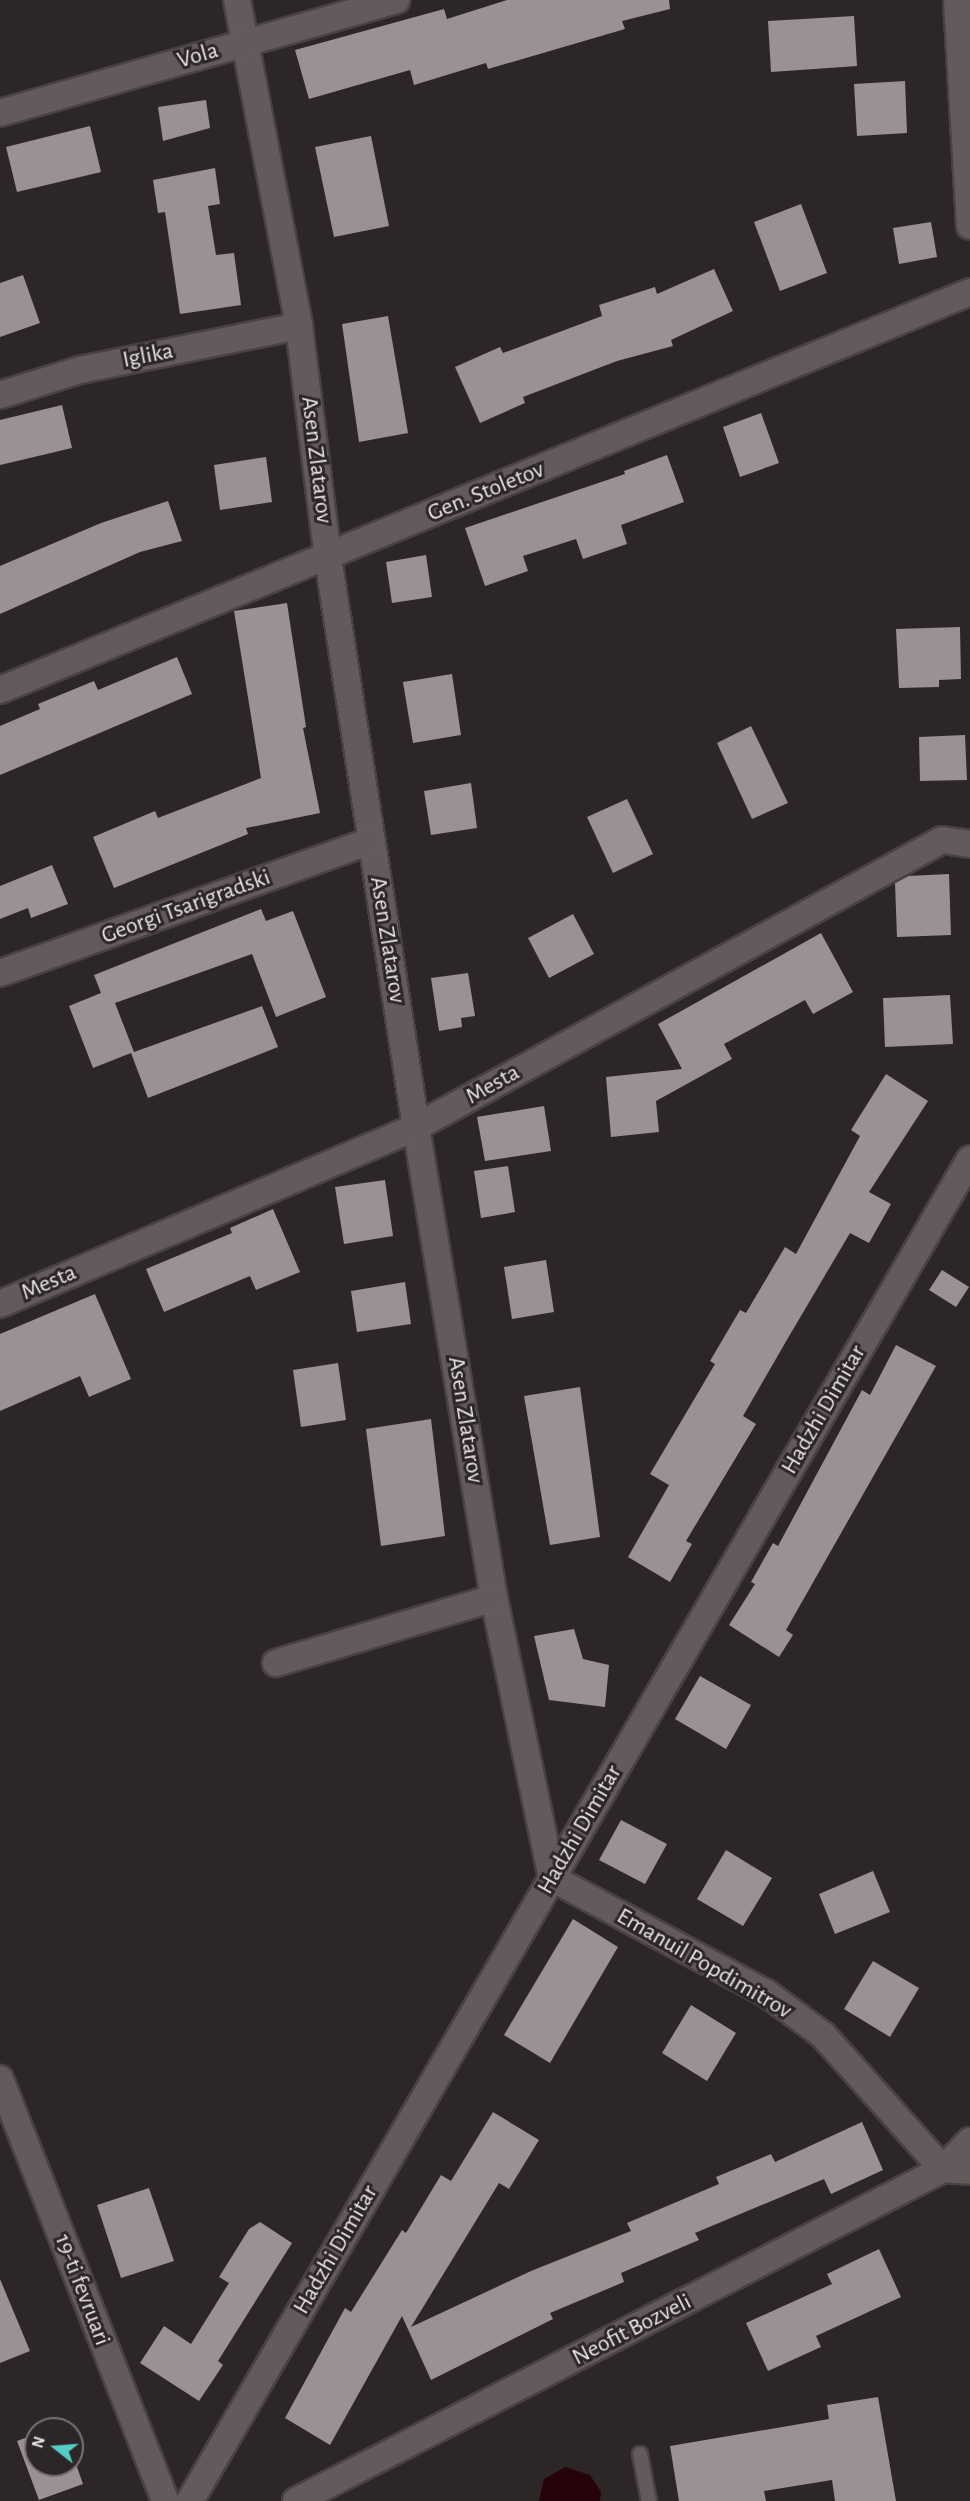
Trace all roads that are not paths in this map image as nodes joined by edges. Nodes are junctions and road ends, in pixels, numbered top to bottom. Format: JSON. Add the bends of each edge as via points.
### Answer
{"nodes":[{"id":1,"x":237,"y":0,"type":"edge"},
{"id":2,"x":396,"y":0,"type":"edge"},
{"id":3,"x":957,"y":0,"type":"edge"},
{"id":4,"x":243,"y":43,"type":"junction"},
{"id":5,"x":0,"y":113,"type":"edge"},
{"id":6,"x":970,"y":226,"type":"edge"},
{"id":7,"x":970,"y":292,"type":"edge"},
{"id":8,"x":299,"y":326,"type":"junction"},
{"id":9,"x":0,"y":395,"type":"edge"},
{"id":10,"x":328,"y":558,"type":"junction"},
{"id":11,"x":0,"y":690,"type":"edge"},
{"id":12,"x":371,"y":841,"type":"junction"},
{"id":13,"x":970,"y":844,"type":"edge"},
{"id":14,"x":0,"y":973,"type":"edge"},
{"id":15,"x":416,"y":1127,"type":"junction"},
{"id":16,"x":970,"y":1159,"type":"edge"},
{"id":17,"x":0,"y":1304,"type":"edge"},
{"id":18,"x":494,"y":1598,"type":"junction"},
{"id":19,"x":276,"y":1663,"type":"dead end"},
{"id":20,"x":552,"y":1878,"type":"junction"},
{"id":21,"x":0,"y":2079,"type":"edge"},
{"id":22,"x":970,"y":2141,"type":"edge"},
{"id":23,"x":943,"y":2169,"type":"junction"},
{"id":24,"x":970,"y":2171,"type":"edge"},
{"id":25,"x":640,"y":2454,"type":"dead end"},
{"id":26,"x":165,"y":2501,"type":"edge"},
{"id":27,"x":190,"y":2501,"type":"edge"},
{"id":28,"x":296,"y":2501,"type":"edge"},
{"id":29,"x":649,"y":2501,"type":"edge"}],
"edges":[{"from":1,"to":4,"type":"street","name":"Asen Zlatarov"},
{"from":2,"to":4,"type":"street","name":"Vola"},
{"from":3,"to":6,"type":"street"},
{"from":4,"to":5,"type":"street","name":"Vola"},
{"from":4,"to":8,"type":"street","name":"Asen Zlatarov"},
{"from":7,"to":10,"type":"street","name":"Gen. Stoletov"},
{"from":8,"to":9,"type":"street","name":"Iglika","via":[[80,370]]},
{"from":8,"to":10,"type":"street","name":"Asen Zlatarov"},
{"from":10,"to":11,"type":"street","name":"Gen. Stoletov"},
{"from":10,"to":12,"type":"street","name":"Asen Zlatarov"},
{"from":12,"to":14,"type":"street","name":"Georgi Tsarigradski"},
{"from":12,"to":15,"type":"street","name":"Asen Zlatarov"},
{"from":13,"to":15,"type":"street","name":"Mesta","via":[[942,840]]},
{"from":15,"to":17,"type":"street","name":"Mesta"},
{"from":15,"to":18,"type":"street","name":"Asen Zlatarov"},
{"from":16,"to":20,"type":"street","name":"Hadzhi Dimitar"},
{"from":18,"to":19,"type":"street"},
{"from":18,"to":20,"type":"street","name":"Asen Zlatarov"},
{"from":20,"to":23,"type":"street","name":"Emanuil Popdimitrov","via":[[766,1993],[823,2035]]},
{"from":20,"to":27,"type":"street","name":"Hadzhi Dimitar"},
{"from":21,"to":26,"type":"street","name":"19-ti fevruari"},
{"from":22,"to":23,"type":"street"},
{"from":23,"to":24,"type":"street"},
{"from":23,"to":28,"type":"street","name":"Neofit Bozveli"},
{"from":25,"to":29,"type":"lane"}]}
